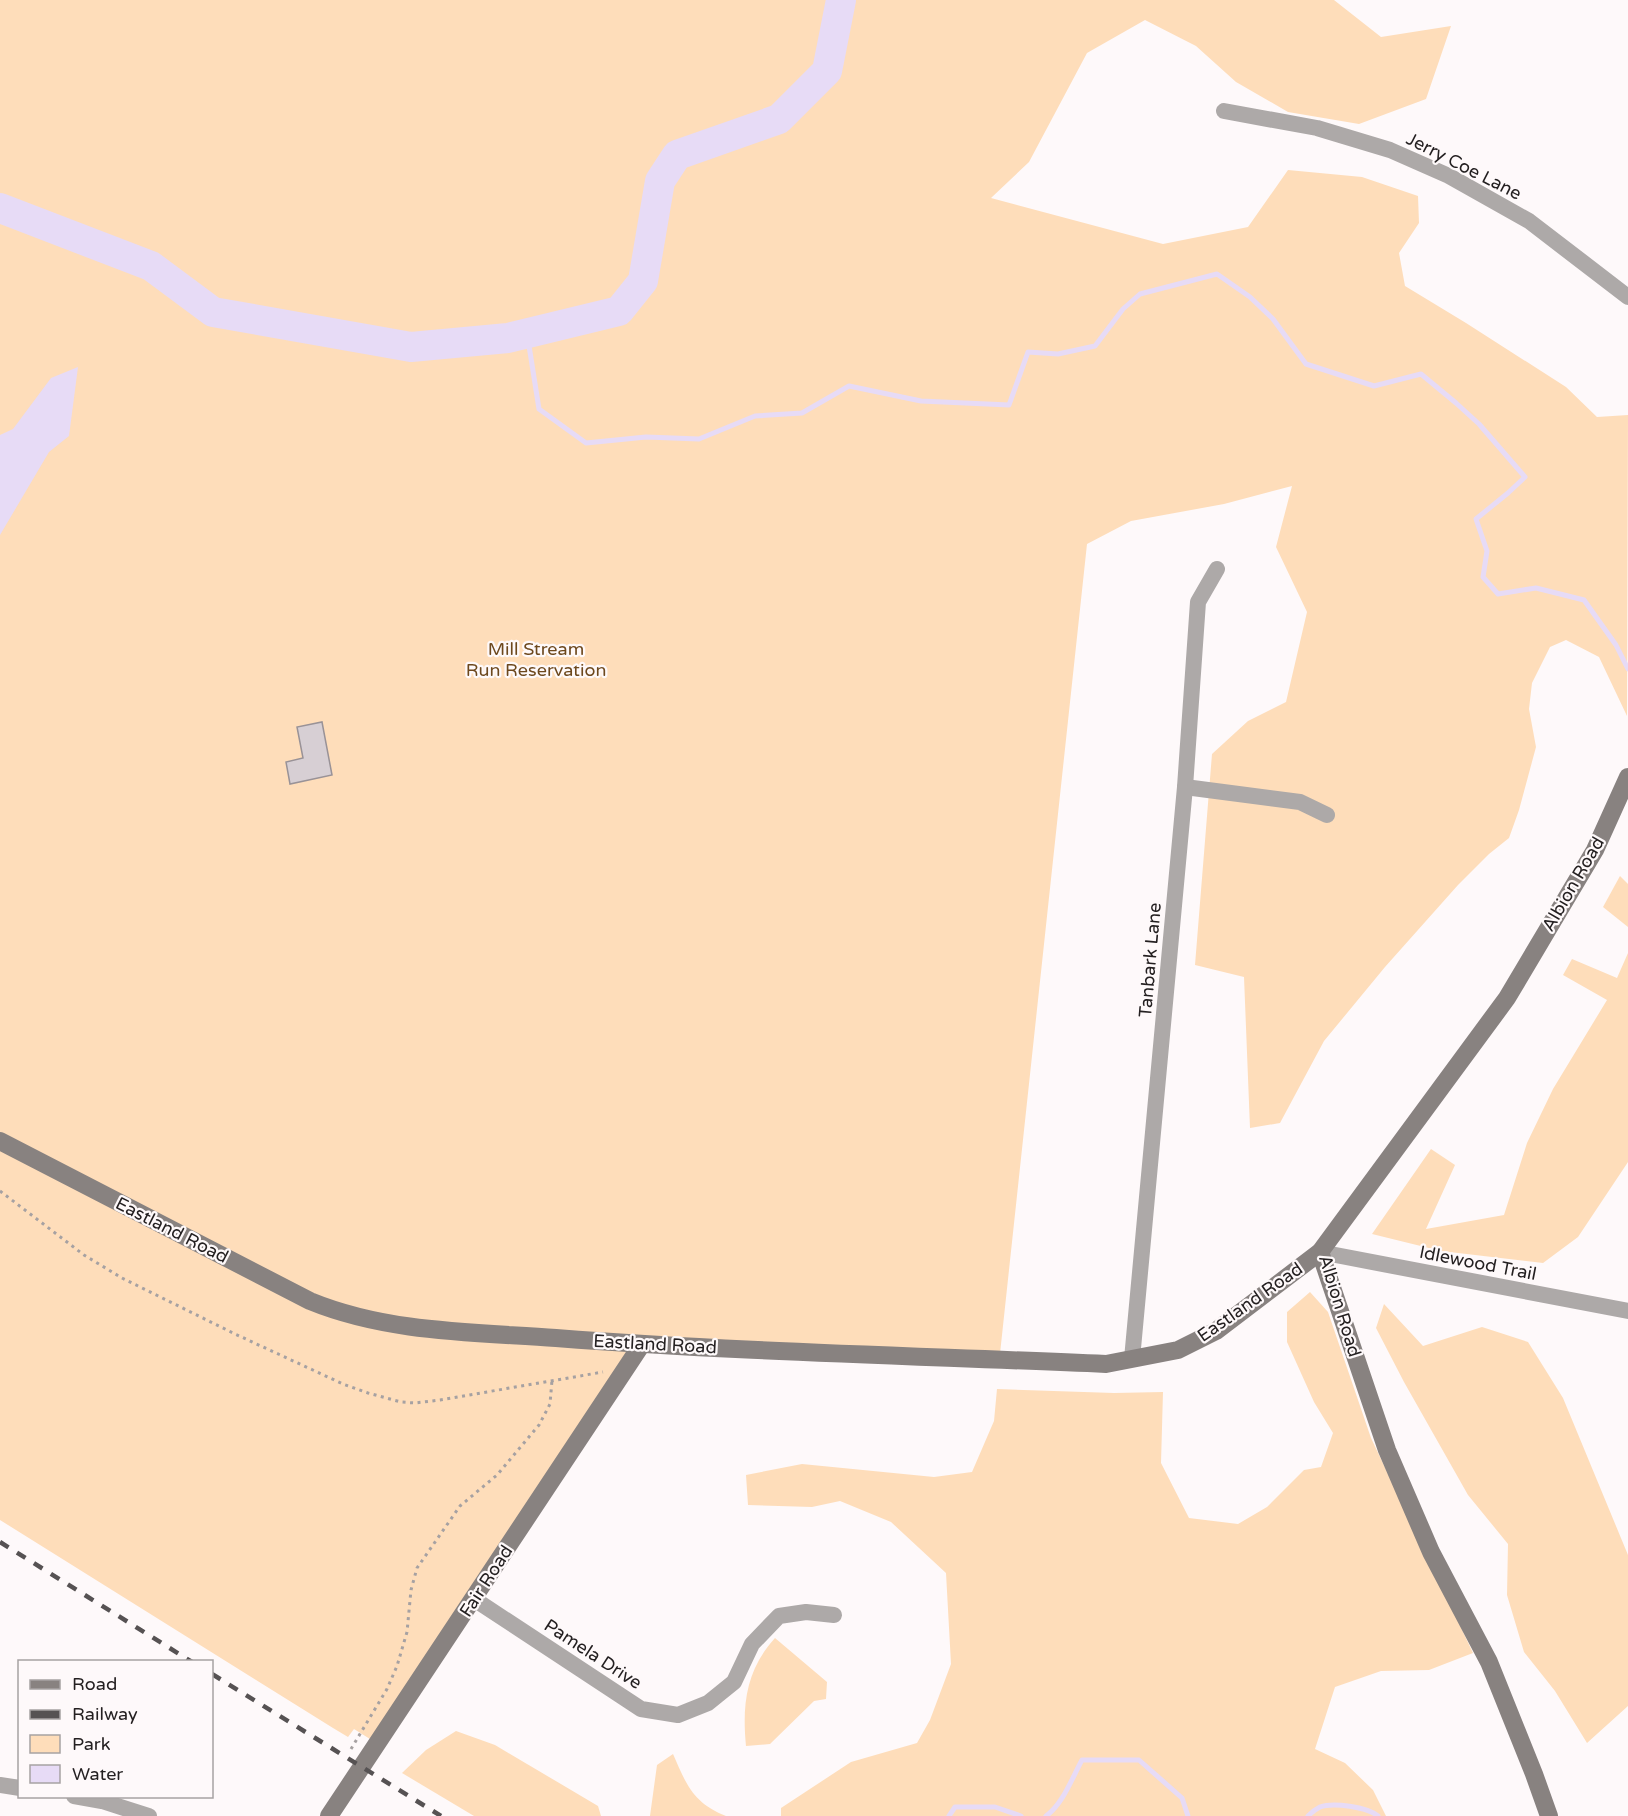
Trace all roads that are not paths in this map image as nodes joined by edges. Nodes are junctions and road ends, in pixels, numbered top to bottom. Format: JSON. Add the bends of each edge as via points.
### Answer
{"nodes":[{"id":1,"x":1224,"y":111,"type":"dead end"},
{"id":2,"x":1628,"y":297,"type":"edge"},
{"id":3,"x":1216,"y":569,"type":"dead end"},
{"id":4,"x":1628,"y":777,"type":"edge"},
{"id":5,"x":1185,"y":787,"type":"junction"},
{"id":6,"x":1327,"y":815,"type":"dead end"},
{"id":7,"x":0,"y":1141,"type":"edge"},
{"id":8,"x":1320,"y":1252,"type":"junction"},
{"id":9,"x":1628,"y":1311,"type":"edge"},
{"id":10,"x":642,"y":1344,"type":"junction"},
{"id":11,"x":1132,"y":1359,"type":"junction"},
{"id":12,"x":474,"y":1599,"type":"junction"},
{"id":13,"x":834,"y":1616,"type":"dead end"},
{"id":14,"x":0,"y":1785,"type":"edge"},
{"id":15,"x":18,"y":1788,"type":"edge"},
{"id":16,"x":81,"y":1798,"type":"edge"},
{"id":17,"x":149,"y":1816,"type":"edge"},
{"id":18,"x":329,"y":1816,"type":"edge"},
{"id":19,"x":1549,"y":1816,"type":"edge"}],
"edges":[{"from":1,"to":2,"type":"street","name":"Jerry Coe Lane","via":[[1317,128],[1390,150],[1449,176],[1529,221]]},
{"from":3,"to":5,"type":"street","name":"Tanbark Lane","via":[[1198,602]]},
{"from":4,"to":8,"type":"street","name":"Albion Road","via":[[1595,850],[1507,998]]},
{"from":5,"to":6,"type":"street","via":[[1300,802]]},
{"from":5,"to":11,"type":"street","name":"Tanbark Lane"},
{"from":7,"to":10,"type":"street","name":"Eastland Road","via":[[338,1313],[410,1327]]},
{"from":8,"to":9,"type":"street","name":"Idlewood Trail"},
{"from":8,"to":11,"type":"street","name":"Eastland Road","via":[[1216,1331],[1178,1350]]},
{"from":8,"to":19,"type":"street","name":"Albion Road","via":[[1387,1450],[1431,1552],[1489,1662]]},
{"from":10,"to":11,"type":"street","name":"Eastland Road","via":[[1106,1364]]},
{"from":10,"to":12,"type":"street","name":"Fair Road"},
{"from":12,"to":13,"type":"street","name":"Pamela Drive","via":[[641,1709],[678,1714],[708,1704],[734,1682],[752,1644],[779,1616],[806,1612]]},
{"from":12,"to":18,"type":"street","name":"Fair Road"},
{"from":14,"to":15,"type":"street"},
{"from":16,"to":17,"type":"street"}]}
